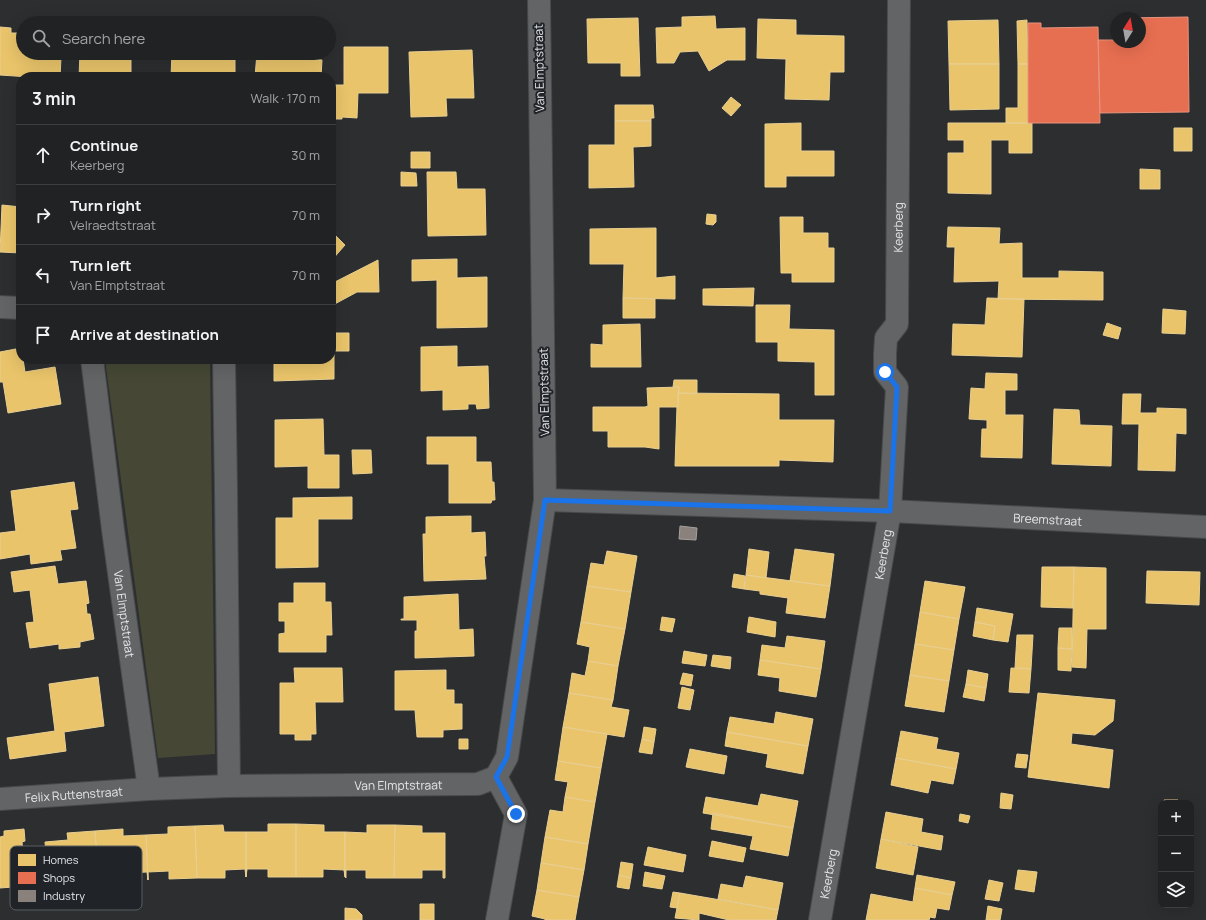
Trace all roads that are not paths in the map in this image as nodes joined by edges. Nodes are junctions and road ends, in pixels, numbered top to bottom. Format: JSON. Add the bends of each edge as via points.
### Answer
{"nodes":[{"id":1,"x":538,"y":0,"type":"edge"},
{"id":2,"x":899,"y":0,"type":"edge"},
{"id":3,"x":0,"y":307,"type":"edge"},
{"id":4,"x":16,"y":308,"type":"edge"},
{"id":5,"x":93,"y":364,"type":"edge"},
{"id":6,"x":224,"y":364,"type":"edge"},
{"id":7,"x":545,"y":500,"type":"junction"},
{"id":8,"x":890,"y":511,"type":"junction"},
{"id":9,"x":1206,"y":527,"type":"edge"},
{"id":10,"x":496,"y":777,"type":"junction"},
{"id":11,"x":229,"y":786,"type":"junction"},
{"id":12,"x":148,"y":789,"type":"junction"},
{"id":13,"x":0,"y":799,"type":"edge"},
{"id":14,"x":497,"y":920,"type":"edge"},
{"id":15,"x":820,"y":920,"type":"edge"}],
"edges":[{"from":1,"to":7,"type":"street","name":"Van Elmptstraat"},
{"from":2,"to":8,"type":"street","name":"Keerberg","via":[[897,324],[886,338],[885,354],[885,372],[897,387]]},
{"from":3,"to":4,"type":"street"},
{"from":5,"to":12,"type":"street","name":"Van Elmptstraat"},
{"from":6,"to":11,"type":"street"},
{"from":7,"to":8,"type":"street","name":"Breemstraat"},
{"from":7,"to":10,"type":"street","name":"Van Elmptstraat","via":[[507,757]]},
{"from":8,"to":9,"type":"street","name":"Breemstraat"},
{"from":8,"to":15,"type":"street","name":"Keerberg"},
{"from":10,"to":11,"type":"street","name":"Van Elmptstraat","via":[[478,784]]},
{"from":10,"to":14,"type":"street","via":[[516,814]]},
{"from":11,"to":12,"type":"street","name":"Van Elmptstraat"},
{"from":12,"to":13,"type":"street","name":"Felix Ruttenstraat"}]}
